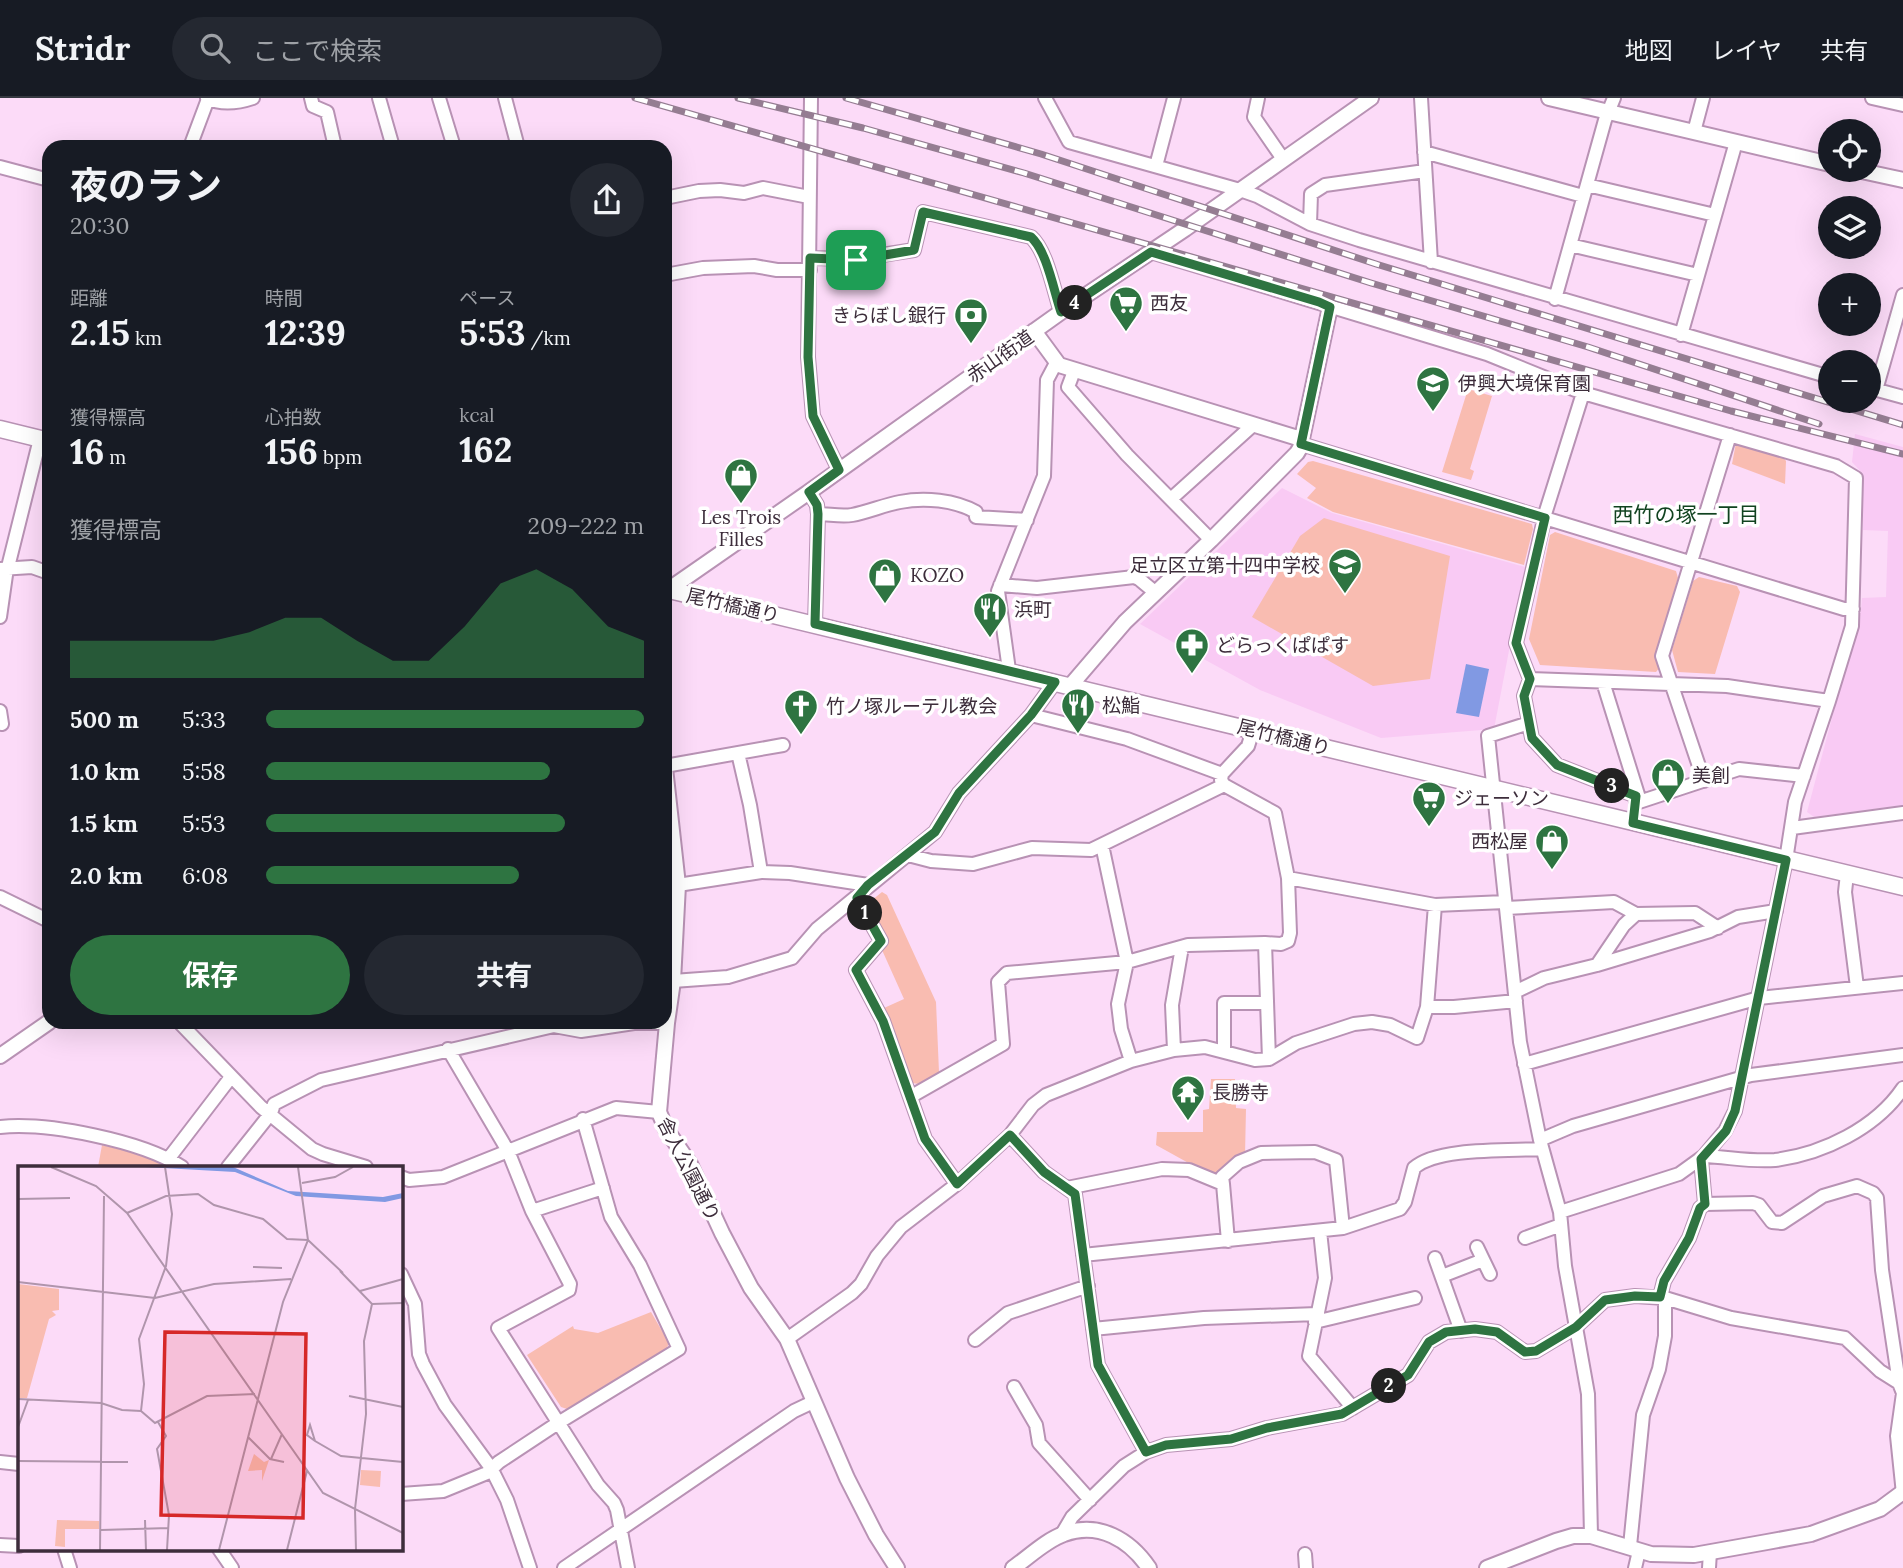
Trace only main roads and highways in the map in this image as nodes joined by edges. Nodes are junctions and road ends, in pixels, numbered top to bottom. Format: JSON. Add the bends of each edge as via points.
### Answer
{"nodes":[{"id":1,"x":0,"y":429,"type":"edge"},
{"id":2,"x":42,"y":439,"type":"edge"},
{"id":3,"x":672,"y":591,"type":"edge"},
{"id":4,"x":1903,"y":887,"type":"edge"}],
"edges":[{"from":1,"to":2,"type":"main road"},
{"from":3,"to":4,"type":"main road","name":"尾竹橋通り"}]}
